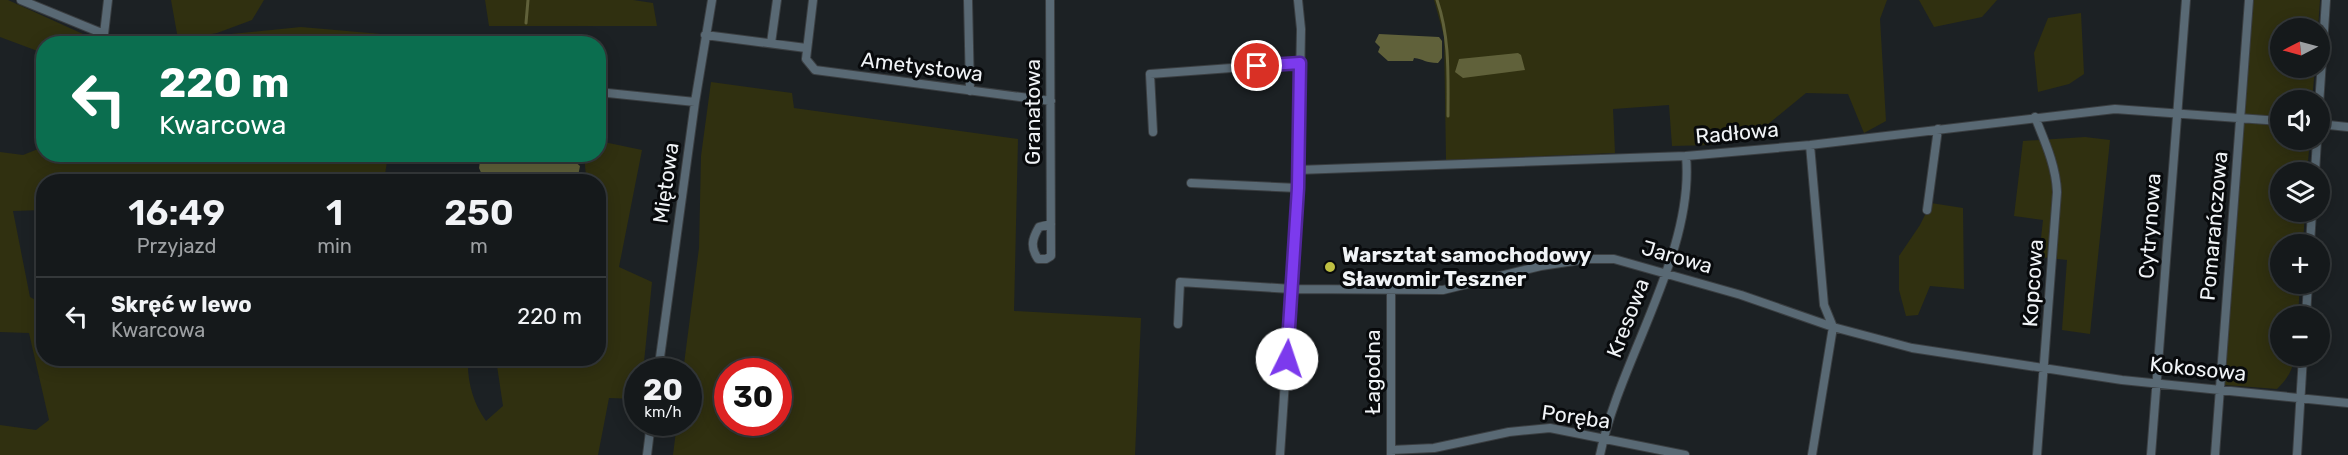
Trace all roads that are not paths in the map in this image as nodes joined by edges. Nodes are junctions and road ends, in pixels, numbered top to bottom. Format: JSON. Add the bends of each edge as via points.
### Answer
{"nodes":[{"id":1,"x":21,"y":0,"type":"edge"},
{"id":2,"x":108,"y":0,"type":"edge"},
{"id":3,"x":712,"y":0,"type":"edge"},
{"id":4,"x":777,"y":0,"type":"edge"},
{"id":5,"x":813,"y":0,"type":"edge"},
{"id":6,"x":968,"y":0,"type":"edge"},
{"id":7,"x":1050,"y":0,"type":"edge"},
{"id":8,"x":1298,"y":0,"type":"edge"},
{"id":9,"x":2186,"y":0,"type":"edge"},
{"id":10,"x":2249,"y":0,"type":"edge"},
{"id":11,"x":2326,"y":0,"type":"edge"},
{"id":12,"x":705,"y":35,"type":"junction"},
{"id":13,"x":771,"y":44,"type":"junction"},
{"id":14,"x":806,"y":48,"type":"junction"},
{"id":15,"x":1300,"y":63,"type":"junction"},
{"id":16,"x":2320,"y":90,"type":"edge"},
{"id":17,"x":970,"y":91,"type":"junction"},
{"id":18,"x":606,"y":93,"type":"edge"},
{"id":19,"x":1051,"y":101,"type":"junction"},
{"id":20,"x":695,"y":102,"type":"junction"},
{"id":21,"x":2177,"y":113,"type":"junction"},
{"id":22,"x":2035,"y":117,"type":"junction"},
{"id":23,"x":2241,"y":118,"type":"junction"},
{"id":24,"x":2270,"y":120,"type":"edge"},
{"id":25,"x":2330,"y":125,"type":"edge"},
{"id":26,"x":2348,"y":127,"type":"edge"},
{"id":27,"x":1938,"y":129,"type":"junction"},
{"id":28,"x":1153,"y":132,"type":"dead end"},
{"id":29,"x":1810,"y":145,"type":"junction"},
{"id":30,"x":1686,"y":156,"type":"junction"},
{"id":31,"x":1298,"y":170,"type":"junction"},
{"id":32,"x":1191,"y":183,"type":"dead end"},
{"id":33,"x":1298,"y":188,"type":"junction"},
{"id":34,"x":1927,"y":210,"type":"dead end"},
{"id":35,"x":1051,"y":224,"type":"dead end"},
{"id":36,"x":1665,"y":272,"type":"junction"},
{"id":37,"x":1292,"y":289,"type":"junction"},
{"id":38,"x":1391,"y":290,"type":"junction"},
{"id":39,"x":1178,"y":324,"type":"dead end"},
{"id":40,"x":1833,"y":327,"type":"junction"},
{"id":41,"x":660,"y":358,"type":"edge"},
{"id":42,"x":2303,"y":366,"type":"edge"},
{"id":43,"x":2044,"y":369,"type":"junction"},
{"id":44,"x":2156,"y":383,"type":"junction"},
{"id":45,"x":2219,"y":390,"type":"junction"},
{"id":46,"x":2301,"y":397,"type":"junction"},
{"id":47,"x":2348,"y":403,"type":"edge"},
{"id":48,"x":649,"y":436,"type":"edge"},
{"id":49,"x":1603,"y":438,"type":"junction"},
{"id":50,"x":1391,"y":453,"type":"edge"},
{"id":51,"x":647,"y":455,"type":"edge"},
{"id":52,"x":1280,"y":455,"type":"edge"},
{"id":53,"x":1600,"y":455,"type":"edge"},
{"id":54,"x":1685,"y":455,"type":"edge"},
{"id":55,"x":1812,"y":455,"type":"edge"},
{"id":56,"x":2037,"y":455,"type":"edge"},
{"id":57,"x":2151,"y":455,"type":"edge"},
{"id":58,"x":2215,"y":455,"type":"edge"},
{"id":59,"x":2297,"y":455,"type":"edge"}],
"edges":[{"from":1,"to":2,"type":"street","via":[[104,34]]},
{"from":3,"to":12,"type":"street","name":"Miętowa"},
{"from":4,"to":13,"type":"street"},
{"from":5,"to":14,"type":"street"},
{"from":6,"to":17,"type":"street"},
{"from":7,"to":19,"type":"street","name":"Granatowa"},
{"from":8,"to":15,"type":"street"},
{"from":9,"to":21,"type":"street","name":"Cytrynowa"},
{"from":10,"to":23,"type":"street","name":"Pomarańczowa"},
{"from":11,"to":16,"type":"street"},
{"from":12,"to":13,"type":"street"},
{"from":12,"to":20,"type":"street","name":"Miętowa"},
{"from":13,"to":14,"type":"street"},
{"from":14,"to":17,"type":"street","name":"Ametystowa","via":[[806,59],[820,72]]},
{"from":15,"to":28,"type":"street","via":[[1150,74]]},
{"from":15,"to":31,"type":"street"},
{"from":17,"to":19,"type":"street","name":"Ametystowa"},
{"from":18,"to":20,"type":"street"},
{"from":19,"to":35,"type":"street","name":"Granatowa"},
{"from":20,"to":41,"type":"street","name":"Miętowa"},
{"from":21,"to":22,"type":"street","name":"Radłowa","via":[[2115,109]]},
{"from":21,"to":23,"type":"street","name":"Radłowa"},
{"from":21,"to":44,"type":"street","name":"Cytrynowa"},
{"from":22,"to":27,"type":"street","name":"Radłowa"},
{"from":22,"to":43,"type":"street","name":"Kopcowa","via":[[2050,156],[2057,192]]},
{"from":23,"to":24,"type":"street","name":"Radłowa"},
{"from":23,"to":45,"type":"street","name":"Pomarańczowa"},
{"from":25,"to":26,"type":"street"},
{"from":27,"to":29,"type":"street","name":"Radłowa"},
{"from":27,"to":34,"type":"street"},
{"from":29,"to":30,"type":"street","name":"Radłowa"},
{"from":29,"to":40,"type":"street","via":[[1824,305]]},
{"from":30,"to":31,"type":"street","name":"Radłowa"},
{"from":30,"to":36,"type":"street","name":"Kresowa","via":[[1681,218]]},
{"from":31,"to":33,"type":"street"},
{"from":32,"to":33,"type":"street"},
{"from":33,"to":37,"type":"street"},
{"from":36,"to":38,"type":"street","name":"Jarowa","via":[[1614,259],[1587,259],[1527,269],[1452,289]]},
{"from":36,"to":40,"type":"street","name":"Jarowa"},
{"from":36,"to":49,"type":"street","name":"Kresowa"},
{"from":37,"to":38,"type":"street","name":"Jarowa"},
{"from":37,"to":39,"type":"street","name":"Jarowa","via":[[1180,282]]},
{"from":37,"to":52,"type":"street"},
{"from":38,"to":50,"type":"street","name":"Łagodna"},
{"from":40,"to":43,"type":"street","name":"Jarowa","via":[[1912,348]]},
{"from":40,"to":55,"type":"street"},
{"from":42,"to":46,"type":"street"},
{"from":43,"to":44,"type":"street","name":"Kokosowa"},
{"from":43,"to":56,"type":"street","name":"Kopcowa"},
{"from":44,"to":45,"type":"street","name":"Kokosowa"},
{"from":44,"to":57,"type":"street","name":"Cytrynowa"},
{"from":45,"to":46,"type":"street","name":"Kokosowa"},
{"from":45,"to":58,"type":"street","name":"Pomarańczowa"},
{"from":46,"to":47,"type":"street","name":"Kokosowa"},
{"from":46,"to":59,"type":"street"},
{"from":48,"to":51,"type":"street"},
{"from":49,"to":50,"type":"street","name":"Poręba","via":[[1563,429],[1534,428]]},
{"from":49,"to":53,"type":"street","name":"Kresowa"},
{"from":49,"to":54,"type":"street","name":"Poręba"}]}
